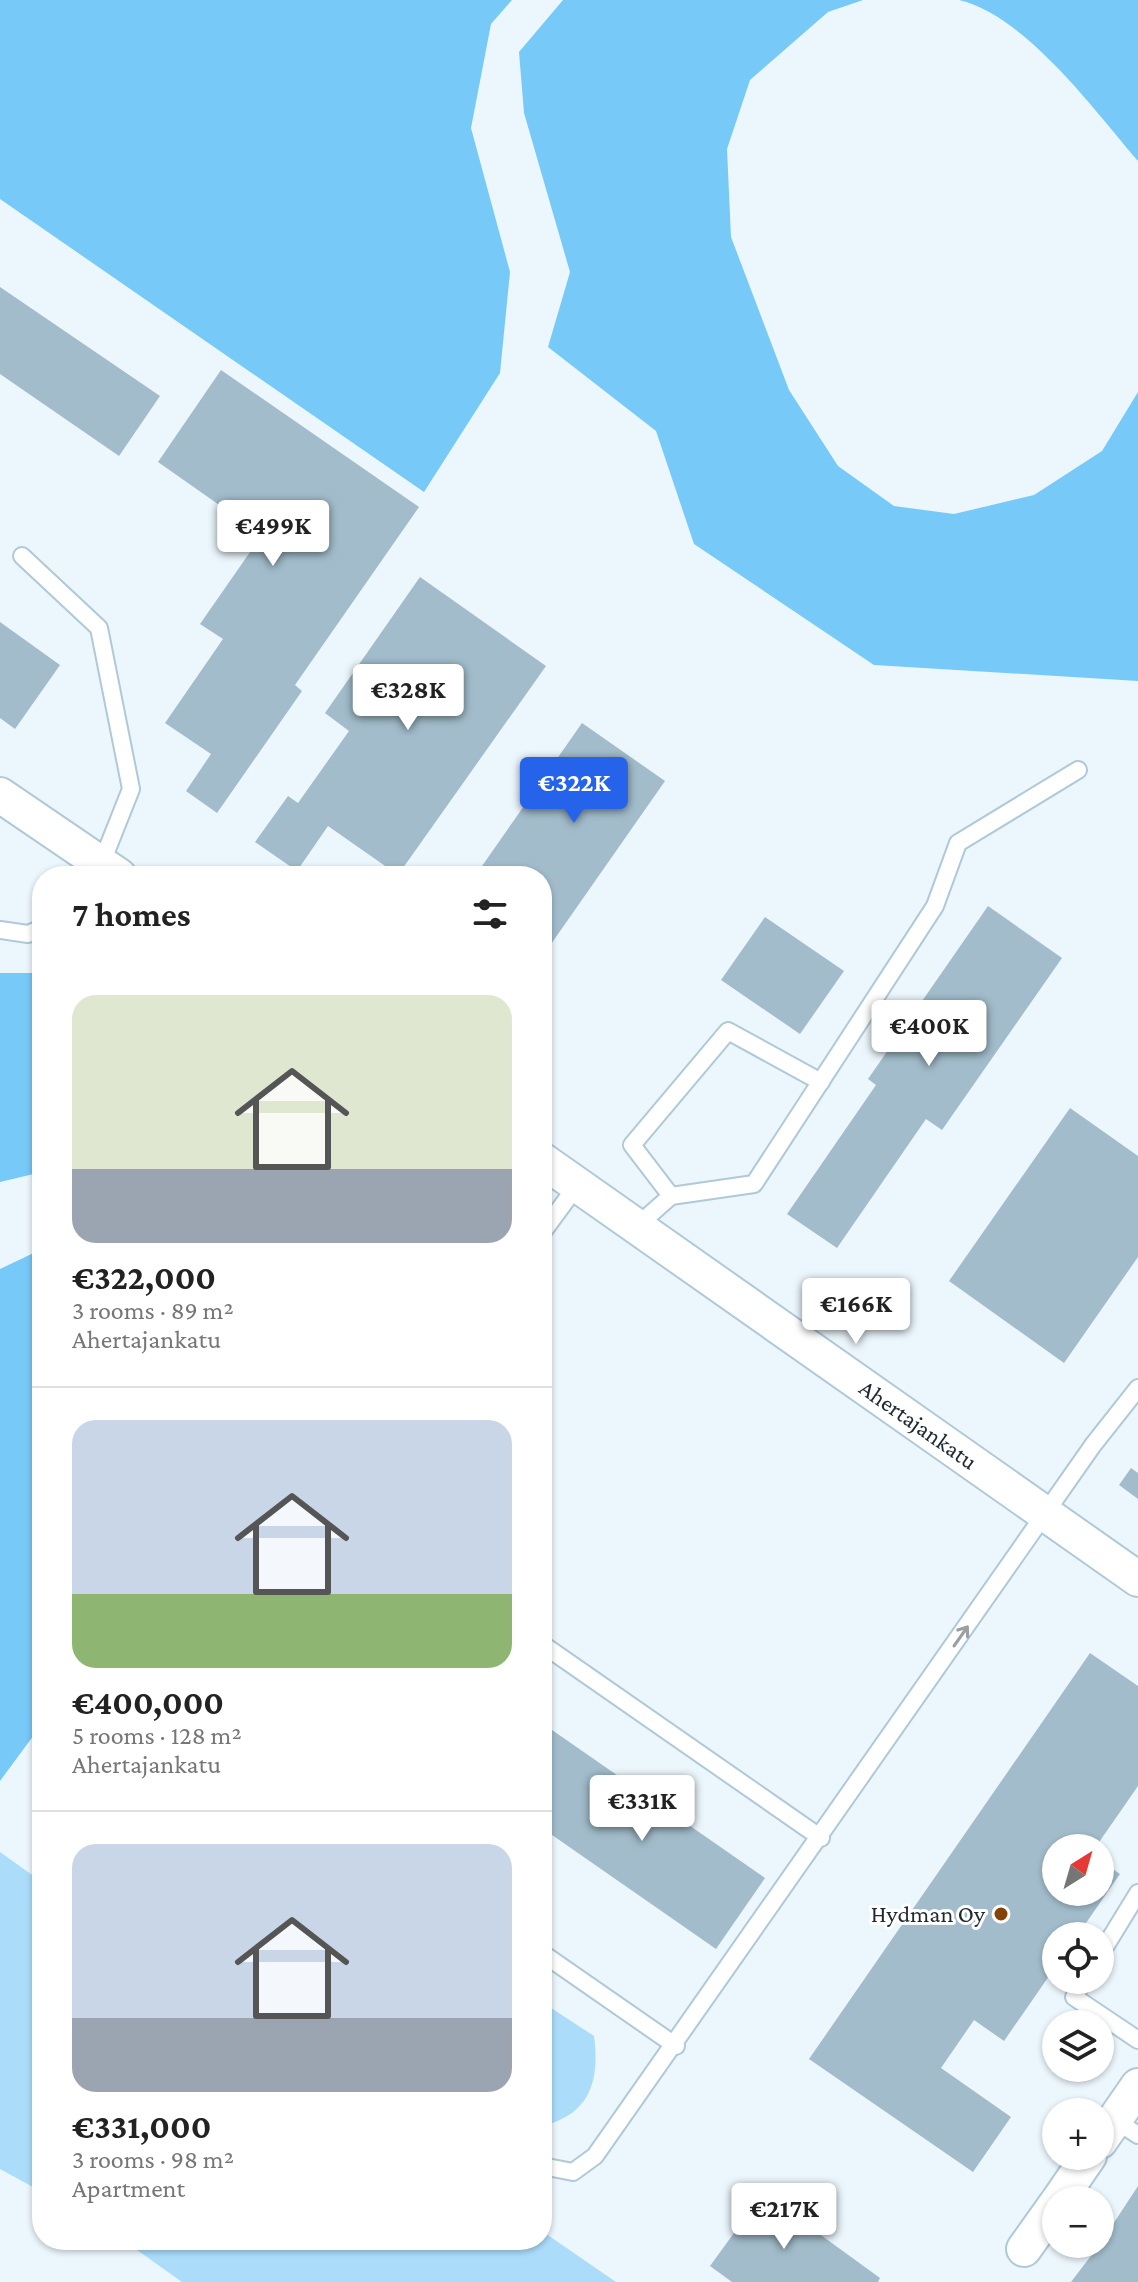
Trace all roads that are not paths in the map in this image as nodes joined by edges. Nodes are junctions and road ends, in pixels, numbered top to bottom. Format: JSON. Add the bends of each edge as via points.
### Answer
{"nodes":[{"id":1,"x":22,"y":556,"type":"dead end"},
{"id":2,"x":1078,"y":770,"type":"dead end"},
{"id":3,"x":0,"y":795,"type":"edge"},
{"id":4,"x":98,"y":866,"type":"edge"},
{"id":5,"x":108,"y":866,"type":"edge"},
{"id":6,"x":0,"y":930,"type":"edge"},
{"id":7,"x":32,"y":932,"type":"edge"},
{"id":8,"x":821,"y":1082,"type":"junction"},
{"id":9,"x":552,"y":1167,"type":"edge"},
{"id":10,"x":578,"y":1184,"type":"junction"},
{"id":11,"x":671,"y":1196,"type":"junction"},
{"id":12,"x":552,"y":1219,"type":"edge"},
{"id":13,"x":637,"y":1226,"type":"junction"},
{"id":14,"x":1138,"y":1388,"type":"edge"},
{"id":15,"x":1045,"y":1515,"type":"junction"},
{"id":16,"x":1138,"y":1579,"type":"edge"},
{"id":17,"x":552,"y":1651,"type":"edge"},
{"id":18,"x":821,"y":1838,"type":"junction"},
{"id":19,"x":1138,"y":1893,"type":"edge"},
{"id":20,"x":1114,"y":1932,"type":"edge"},
{"id":21,"x":552,"y":1960,"type":"edge"},
{"id":22,"x":1076,"y":1994,"type":"edge"},
{"id":23,"x":1138,"y":2040,"type":"edge"},
{"id":24,"x":676,"y":2046,"type":"junction"},
{"id":25,"x":1138,"y":2086,"type":"edge"},
{"id":26,"x":1118,"y":2132,"type":"edge"},
{"id":27,"x":552,"y":2168,"type":"edge"},
{"id":28,"x":1042,"y":2223,"type":"edge"},
{"id":29,"x":1024,"y":2249,"type":"dead end"}],
"edges":[{"from":1,"to":5,"type":"lane","via":[[99,628],[131,789]]},
{"from":2,"to":8,"type":"lane","via":[[958,843],[935,906]]},
{"from":3,"to":4,"type":"street"},
{"from":6,"to":7,"type":"lane"},
{"from":8,"to":11,"type":"lane","via":[[754,1184]]},
{"from":8,"to":11,"type":"lane","via":[[728,1031],[632,1145]]},
{"from":9,"to":10,"type":"street","name":"Ahertajankatu"},
{"from":10,"to":12,"type":"lane"},
{"from":10,"to":13,"type":"street","name":"Ahertajankatu"},
{"from":11,"to":13,"type":"lane"},
{"from":13,"to":15,"type":"street","name":"Ahertajankatu"},
{"from":14,"to":15,"type":"lane"},
{"from":15,"to":16,"type":"street","name":"Ahertajankatu"},
{"from":18,"to":15,"type":"lane","one_way":true},
{"from":17,"to":18,"type":"lane"},
{"from":18,"to":24,"type":"lane"},
{"from":19,"to":20,"type":"lane"},
{"from":21,"to":24,"type":"lane"},
{"from":22,"to":23,"type":"lane"},
{"from":24,"to":27,"type":"lane","via":[[585,2166],[573,2172]]},
{"from":25,"to":26,"type":"street"},
{"from":28,"to":29,"type":"street"}]}
